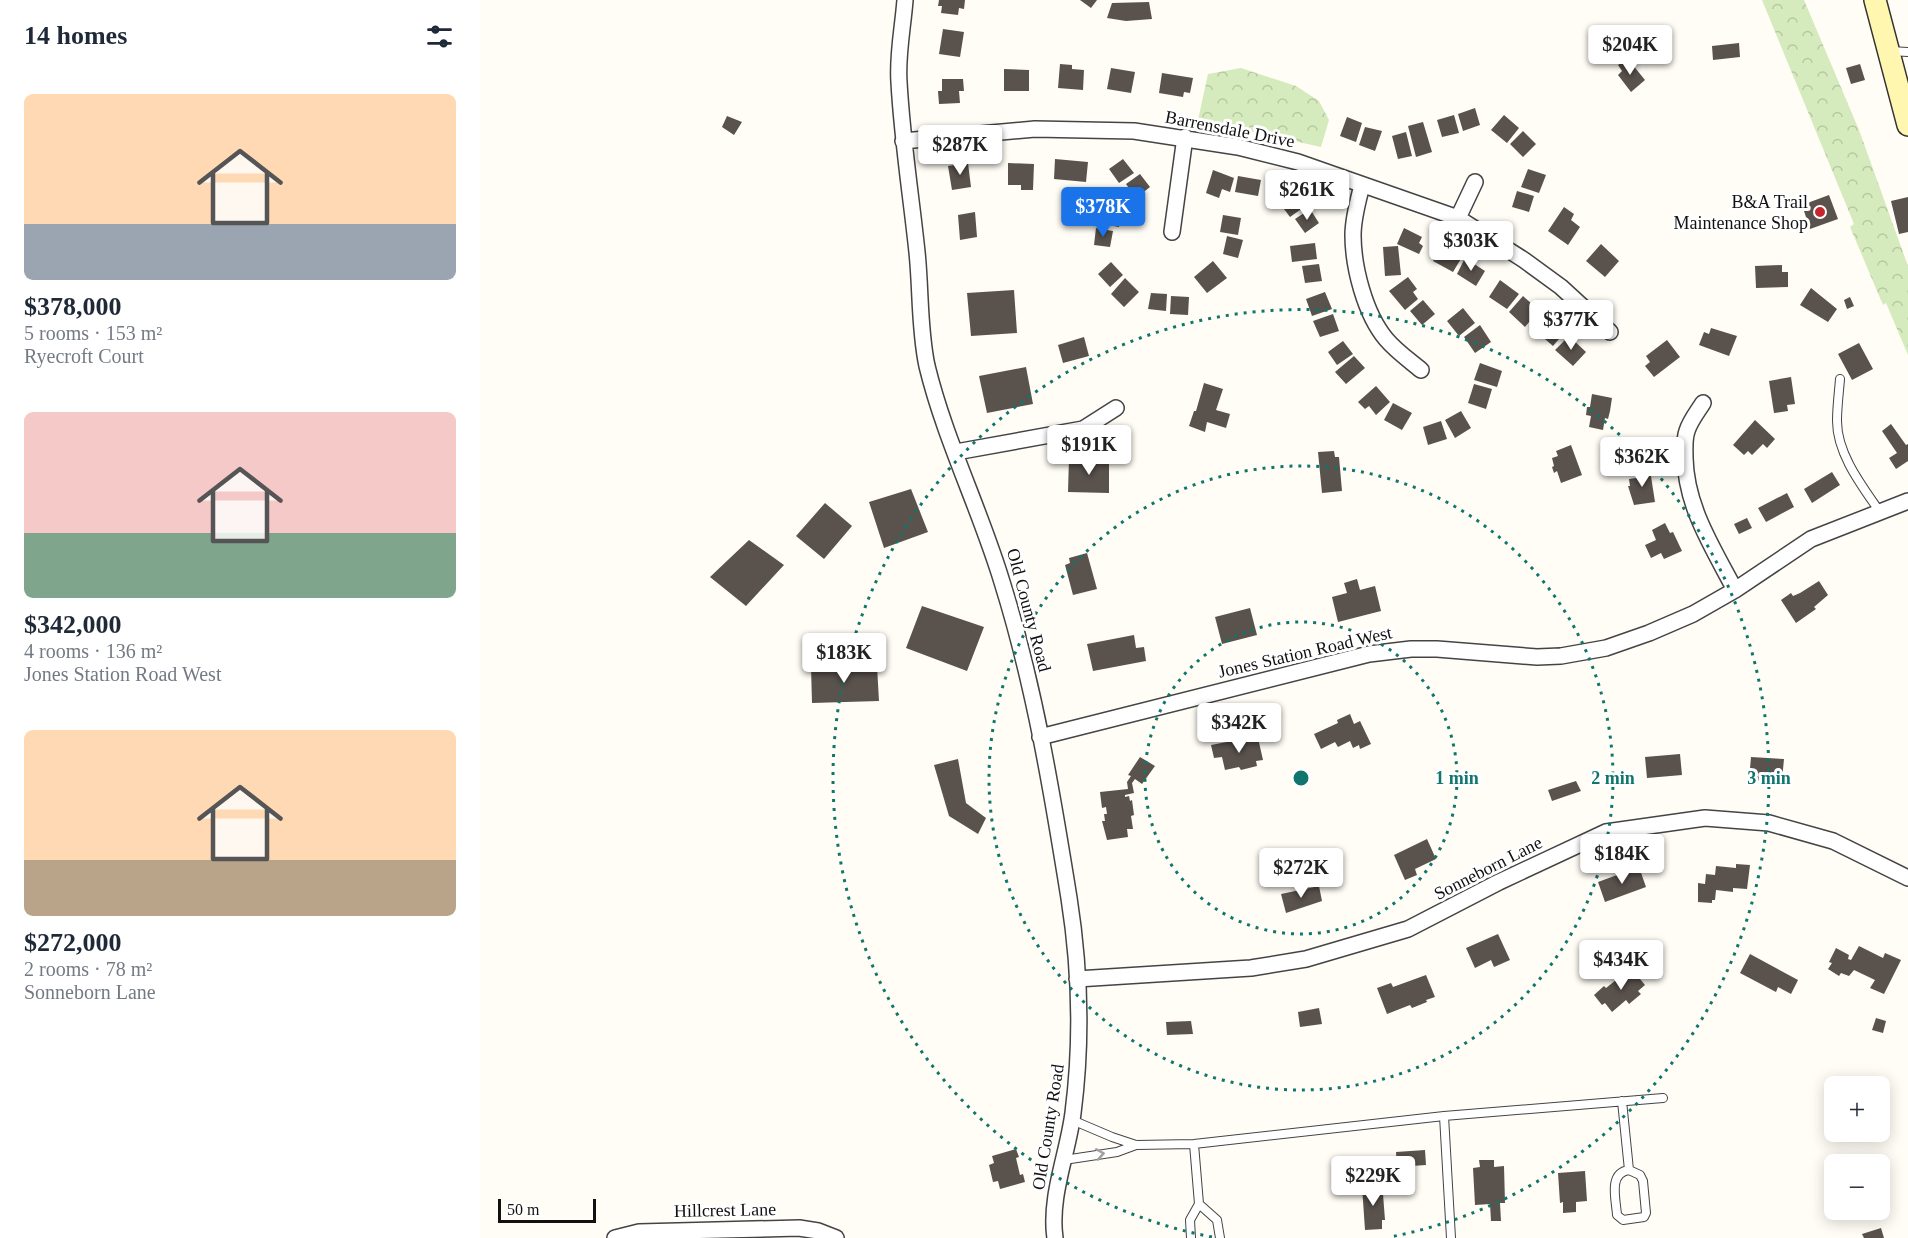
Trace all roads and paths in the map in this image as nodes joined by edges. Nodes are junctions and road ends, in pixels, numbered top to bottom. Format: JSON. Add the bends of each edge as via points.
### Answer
{"nodes":[{"id":1,"x":905,"y":0,"type":"edge"},
{"id":2,"x":1875,"y":0,"type":"edge"},
{"id":3,"x":1898,"y":52,"type":"edge"},
{"id":4,"x":1908,"y":125,"type":"edge"},
{"id":5,"x":1185,"y":138,"type":"junction"},
{"id":6,"x":903,"y":141,"type":"junction"},
{"id":7,"x":1475,"y":182,"type":"dead end"},
{"id":8,"x":1362,"y":185,"type":"junction"},
{"id":9,"x":1458,"y":218,"type":"junction"},
{"id":10,"x":1172,"y":232,"type":"dead end"},
{"id":11,"x":1610,"y":332,"type":"dead end"},
{"id":12,"x":1421,"y":370,"type":"dead end"},
{"id":13,"x":1840,"y":379,"type":"dead end"},
{"id":14,"x":1703,"y":403,"type":"dead end"},
{"id":15,"x":1116,"y":408,"type":"dead end"},
{"id":16,"x":956,"y":453,"type":"junction"},
{"id":17,"x":1908,"y":501,"type":"edge"},
{"id":18,"x":1880,"y":512,"type":"junction"},
{"id":19,"x":1735,"y":590,"type":"junction"},
{"id":20,"x":1040,"y":737,"type":"junction"},
{"id":21,"x":1908,"y":878,"type":"edge"},
{"id":22,"x":1077,"y":979,"type":"junction"},
{"id":23,"x":1663,"y":1098,"type":"dead end"},
{"id":24,"x":1622,"y":1101,"type":"junction"},
{"id":25,"x":1444,"y":1116,"type":"junction"},
{"id":26,"x":1072,"y":1119,"type":"junction"},
{"id":27,"x":1194,"y":1143,"type":"junction"},
{"id":28,"x":1136,"y":1145,"type":"junction"},
{"id":29,"x":1064,"y":1160,"type":"junction"},
{"id":30,"x":1629,"y":1170,"type":"junction"},
{"id":31,"x":1199,"y":1204,"type":"junction"},
{"id":32,"x":615,"y":1238,"type":"edge"},
{"id":33,"x":836,"y":1238,"type":"edge"},
{"id":34,"x":1055,"y":1238,"type":"edge"},
{"id":35,"x":1191,"y":1238,"type":"edge"},
{"id":36,"x":1220,"y":1238,"type":"edge"},
{"id":37,"x":1451,"y":1238,"type":"edge"}],
"edges":[{"from":1,"to":6,"type":"street","name":"Old County Road","via":[[899,79]]},
{"from":2,"to":3,"type":"street"},
{"from":3,"to":4,"type":"street"},
{"from":5,"to":6,"type":"street","name":"Barrensdale Drive","via":[[1134,131],[1035,129]]},
{"from":5,"to":8,"type":"street","name":"Barrensdale Drive","via":[[1298,162]]},
{"from":5,"to":10,"type":"street"},
{"from":6,"to":16,"type":"street","name":"Old County Road","via":[[927,363]]},
{"from":7,"to":9,"type":"street"},
{"from":8,"to":9,"type":"street","name":"Barrensdale Drive"},
{"from":8,"to":12,"type":"street","via":[[1353,235],[1365,299],[1385,337]]},
{"from":9,"to":11,"type":"street","name":"Barrensdale Drive","via":[[1561,286]]},
{"from":13,"to":18,"type":"lane","via":[[1840,440],[1856,476]]},
{"from":14,"to":19,"type":"street","via":[[1687,431],[1685,444],[1690,499]]},
{"from":15,"to":16,"type":"street","via":[[1083,429]]},
{"from":16,"to":20,"type":"street","name":"Old County Road","via":[[1005,591]]},
{"from":17,"to":18,"type":"street","name":"Jones Station Road West"},
{"from":18,"to":19,"type":"street","name":"Jones Station Road West","via":[[1811,539]]},
{"from":19,"to":20,"type":"street","name":"Jones Station Road West","via":[[1693,614],[1606,648],[1537,657],[1411,649],[1369,654]]},
{"from":20,"to":22,"type":"street","name":"Old County Road","via":[[1070,902]]},
{"from":21,"to":22,"type":"street","name":"Sonneborn Lane","via":[[1833,841],[1769,823],[1705,818],[1606,832],[1408,929],[1306,959],[1251,968]]},
{"from":22,"to":26,"type":"street","name":"Old County Road","via":[[1078,1070]]},
{"from":23,"to":24,"type":"lane"},
{"from":24,"to":25,"type":"lane"},
{"from":24,"to":30,"type":"lane"},
{"from":25,"to":27,"type":"lane"},
{"from":25,"to":37,"type":"lane"},
{"from":26,"to":28,"type":"lane"},
{"from":26,"to":29,"type":"street","name":"Old County Road"},
{"from":27,"to":28,"type":"lane"},
{"from":27,"to":31,"type":"lane"},
{"from":29,"to":28,"type":"lane","one_way":true},
{"from":29,"to":34,"type":"street","name":"Old County Road","via":[[1054,1218]]},
{"from":30,"to":30,"type":"lane","via":[[1640,1174],[1643,1181],[1646,1213],[1644,1217],[1623,1220],[1617,1215],[1615,1180]]},
{"from":31,"to":35,"type":"lane","via":[[1190,1220]]},
{"from":31,"to":36,"type":"lane","via":[[1217,1220]]},
{"from":32,"to":33,"type":"street","name":"Hillcrest Lane","via":[[639,1232],[799,1228]]}]}
